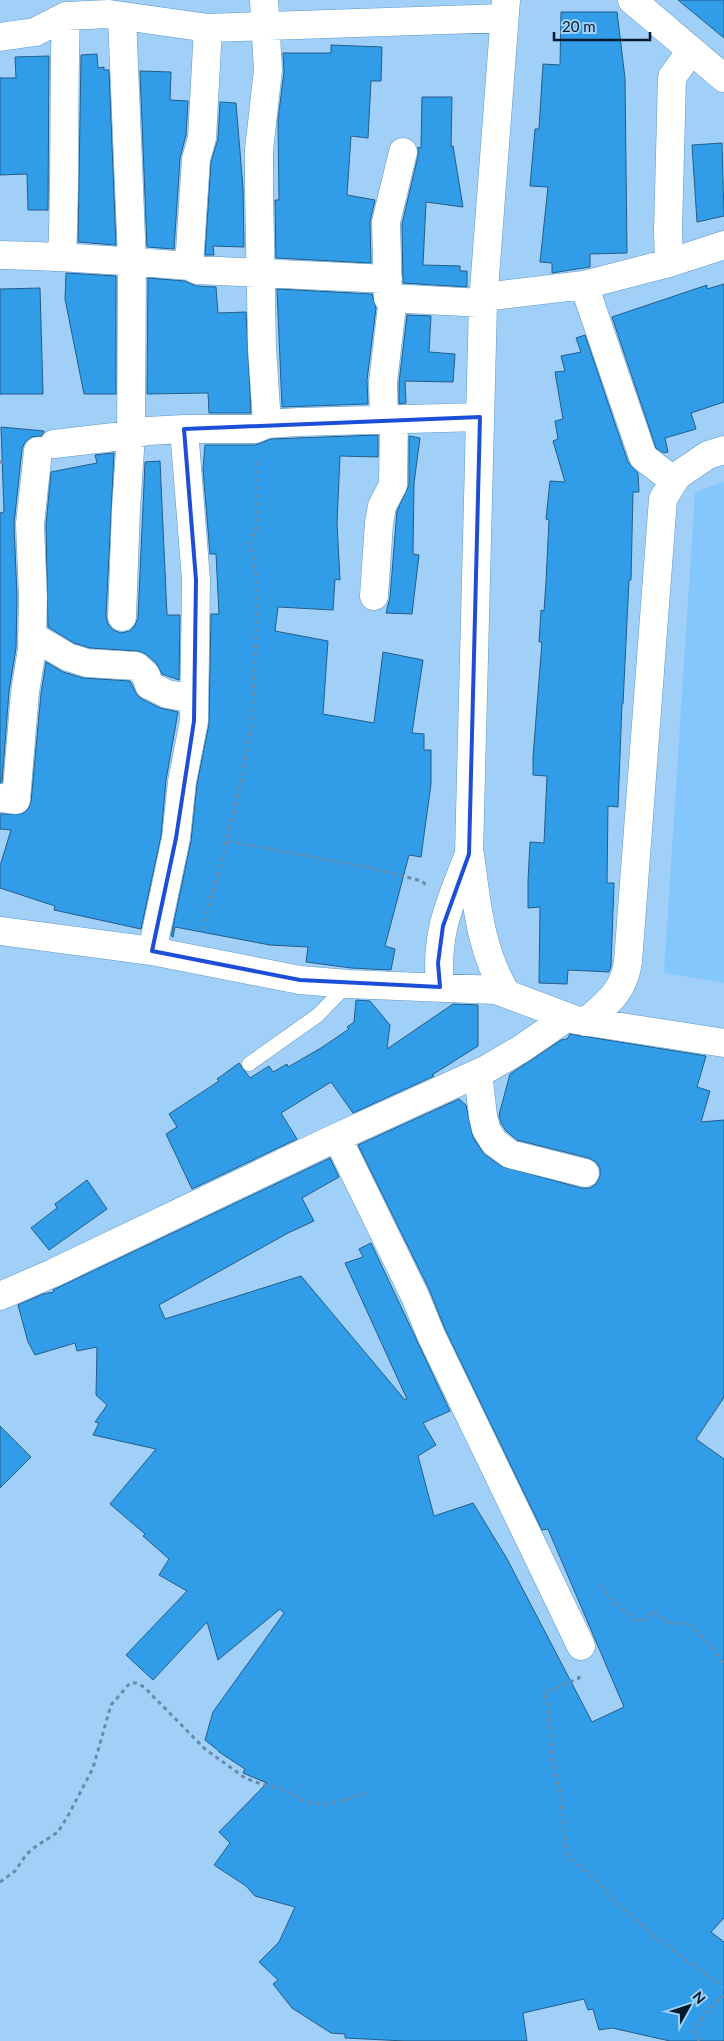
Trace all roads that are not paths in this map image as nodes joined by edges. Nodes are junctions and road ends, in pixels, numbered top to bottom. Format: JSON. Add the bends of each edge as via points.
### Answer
{"nodes":[{"id":1,"x":264,"y":0,"type":"edge"},
{"id":2,"x":632,"y":0,"type":"edge"},
{"id":3,"x":505,"y":9,"type":"edge"},
{"id":4,"x":66,"y":16,"type":"junction"},
{"id":5,"x":122,"y":16,"type":"junction"},
{"id":6,"x":265,"y":27,"type":"junction"},
{"id":7,"x":208,"y":28,"type":"junction"},
{"id":8,"x":0,"y":37,"type":"edge"},
{"id":9,"x":691,"y":51,"type":"junction"},
{"id":10,"x":724,"y":78,"type":"edge"},
{"id":11,"x":403,"y":152,"type":"dead end"},
{"id":12,"x":724,"y":244,"type":"edge"},
{"id":13,"x":0,"y":255,"type":"edge"},
{"id":14,"x":62,"y":257,"type":"junction"},
{"id":15,"x":132,"y":262,"type":"junction"},
{"id":16,"x":669,"y":263,"type":"junction"},
{"id":17,"x":189,"y":266,"type":"junction"},
{"id":18,"x":260,"y":272,"type":"junction"},
{"id":19,"x":584,"y":285,"type":"junction"},
{"id":20,"x":390,"y":288,"type":"junction"},
{"id":21,"x":483,"y":300,"type":"junction"},
{"id":22,"x":480,"y":417,"type":"junction"},
{"id":23,"x":389,"y":420,"type":"junction"},
{"id":24,"x":261,"y":427,"type":"junction"},
{"id":25,"x":184,"y":429,"type":"junction"},
{"id":26,"x":131,"y":435,"type":"junction"},
{"id":27,"x":724,"y":450,"type":"edge"},
{"id":28,"x":674,"y":481,"type":"junction"},
{"id":29,"x":374,"y":596,"type":"dead end"},
{"id":30,"x":122,"y":617,"type":"dead end"},
{"id":31,"x":32,"y":636,"type":"junction"},
{"id":32,"x":194,"y":699,"type":"junction"},
{"id":33,"x":0,"y":798,"type":"edge"},
{"id":34,"x":470,"y":854,"type":"junction"},
{"id":35,"x":0,"y":931,"type":"edge"},
{"id":36,"x":152,"y":951,"type":"junction"},
{"id":37,"x":348,"y":984,"type":"junction"},
{"id":38,"x":440,"y":987,"type":"junction"},
{"id":39,"x":506,"y":993,"type":"junction"},
{"id":40,"x":576,"y":1020,"type":"junction"},
{"id":41,"x":724,"y":1043,"type":"edge"},
{"id":42,"x":249,"y":1064,"type":"dead end"},
{"id":43,"x":478,"y":1073,"type":"junction"},
{"id":44,"x":337,"y":1137,"type":"junction"},
{"id":45,"x":585,"y":1173,"type":"dead end"},
{"id":46,"x":0,"y":1296,"type":"edge"},
{"id":47,"x":580,"y":1657,"type":"road end"}],
"edges":[{"from":1,"to":6,"type":"street"},
{"from":2,"to":9,"type":"street"},
{"from":3,"to":6,"type":"street"},
{"from":3,"to":21,"type":"street"},
{"from":4,"to":5,"type":"street"},
{"from":4,"to":8,"type":"street","via":[[35,32]]},
{"from":4,"to":14,"type":"street"},
{"from":5,"to":7,"type":"street"},
{"from":5,"to":15,"type":"street"},
{"from":6,"to":7,"type":"street"},
{"from":6,"to":18,"type":"street","via":[[268,70],[259,150]]},
{"from":7,"to":17,"type":"street","via":[[202,138],[195,169]]},
{"from":9,"to":10,"type":"street"},
{"from":9,"to":16,"type":"street","via":[[672,77]]},
{"from":11,"to":20,"type":"street","via":[[386,222]]},
{"from":12,"to":16,"type":"street"},
{"from":13,"to":14,"type":"street"},
{"from":14,"to":15,"type":"street"},
{"from":15,"to":17,"type":"street"},
{"from":15,"to":26,"type":"street"},
{"from":16,"to":19,"type":"street"},
{"from":17,"to":18,"type":"street","via":[[197,270]]},
{"from":18,"to":20,"type":"street"},
{"from":18,"to":24,"type":"street"},
{"from":19,"to":21,"type":"street"},
{"from":19,"to":28,"type":"street","via":[[643,457]]},
{"from":20,"to":21,"type":"street"},
{"from":20,"to":23,"type":"street","via":[[383,382]]},
{"from":21,"to":22,"type":"street"},
{"from":22,"to":23,"type":"street"},
{"from":22,"to":34,"type":"street"},
{"from":23,"to":24,"type":"street"},
{"from":23,"to":29,"type":"street","via":[[392,486],[382,506],[379,523]]},
{"from":24,"to":25,"type":"street"},
{"from":25,"to":26,"type":"street"},
{"from":25,"to":32,"type":"street","via":[[196,580]]},
{"from":26,"to":30,"type":"street"},
{"from":26,"to":31,"type":"street","via":[[46,447],[30,524]]},
{"from":27,"to":28,"type":"street","via":[[708,455]]},
{"from":28,"to":40,"type":"street","via":[[663,499],[626,974],[617,994]]},
{"from":31,"to":32,"type":"street","via":[[68,657],[87,663],[136,666],[146,675],[150,685],[167,694]]},
{"from":31,"to":33,"type":"street","via":[[18,791],[16,800]]},
{"from":32,"to":36,"type":"street","via":[[194,721],[182,782],[176,838]]},
{"from":34,"to":38,"type":"street","via":[[449,906],[439,944]]},
{"from":34,"to":39,"type":"street","via":[[484,944],[491,967]]},
{"from":35,"to":36,"type":"street"},
{"from":36,"to":37,"type":"street","via":[[300,980]]},
{"from":37,"to":38,"type":"street"},
{"from":37,"to":42,"type":"lane","via":[[318,1015]]},
{"from":38,"to":39,"type":"street"},
{"from":39,"to":40,"type":"street"},
{"from":40,"to":41,"type":"street"},
{"from":40,"to":43,"type":"street"},
{"from":43,"to":44,"type":"street"},
{"from":43,"to":45,"type":"street","via":[[486,1129],[494,1142],[510,1154]]},
{"from":44,"to":46,"type":"street"},
{"from":44,"to":47,"type":"street","via":[[556,1596]]}]}
